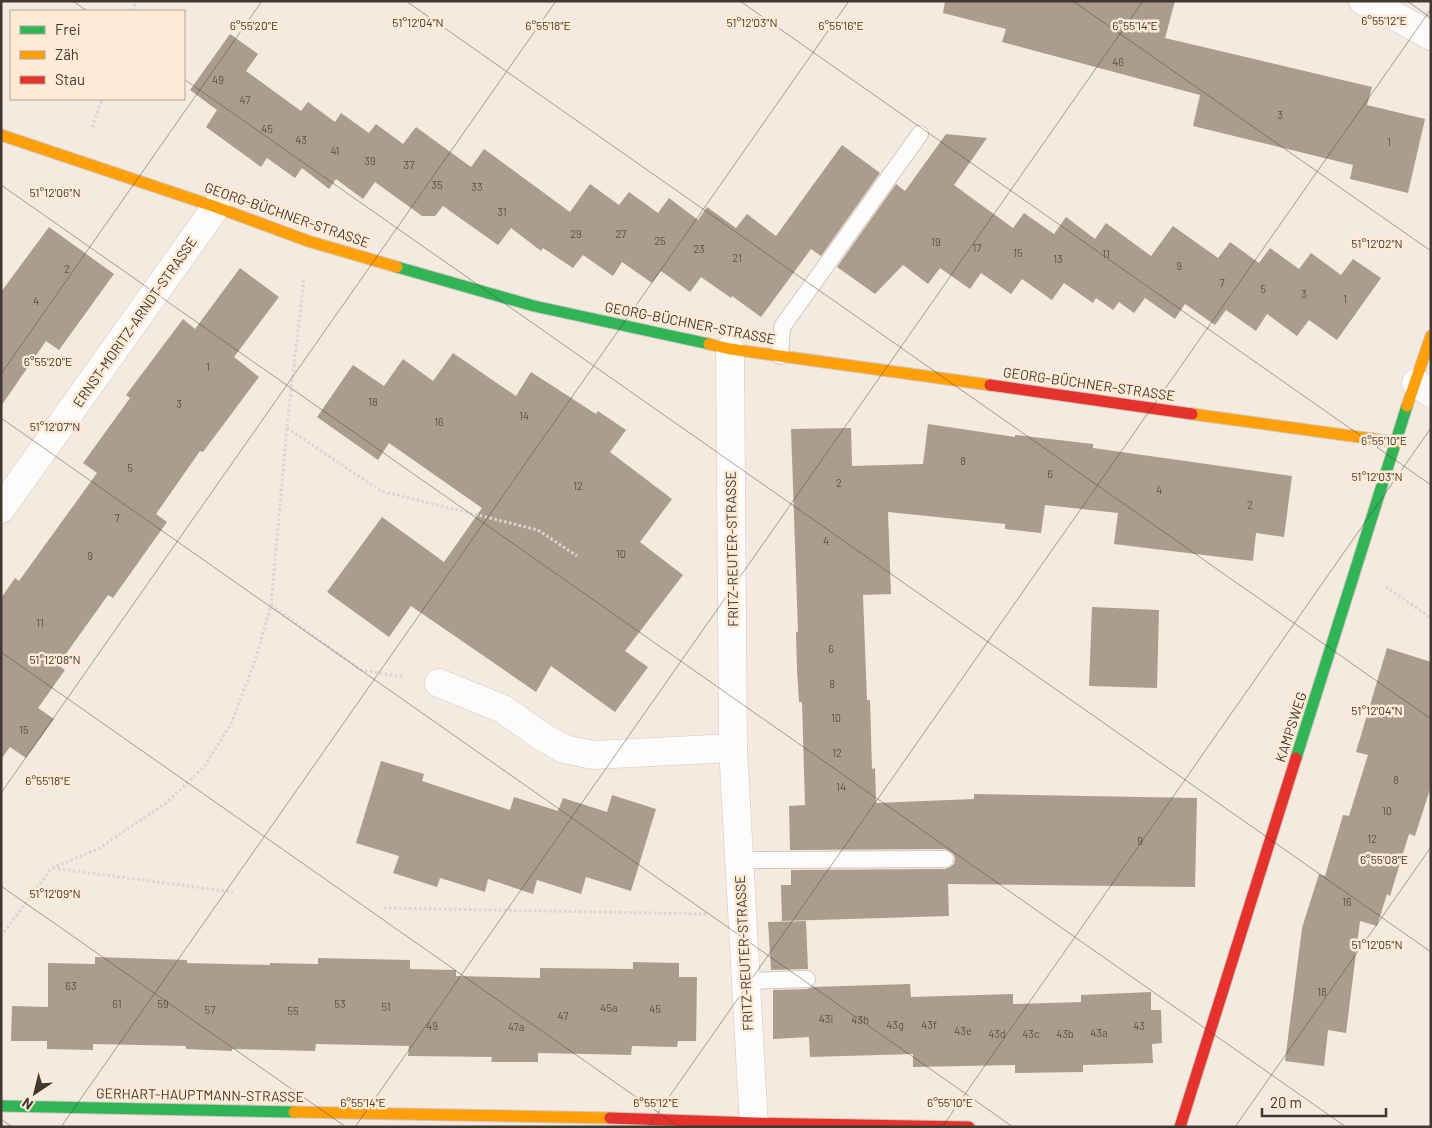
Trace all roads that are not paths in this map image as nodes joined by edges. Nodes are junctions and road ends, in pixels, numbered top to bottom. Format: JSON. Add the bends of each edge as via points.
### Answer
{"nodes":[{"id":1,"x":1362,"y":1,"type":"edge"},
{"id":2,"x":1431,"y":36,"type":"edge"},
{"id":3,"x":920,"y":134,"type":"dead end"},
{"id":4,"x":1,"y":135,"type":"edge"},
{"id":5,"x":216,"y":207,"type":"junction"},
{"id":6,"x":1431,"y":336,"type":"edge"},
{"id":7,"x":730,"y":349,"type":"junction"},
{"id":8,"x":780,"y":356,"type":"junction"},
{"id":9,"x":1423,"y":388,"type":"edge"},
{"id":10,"x":1395,"y":442,"type":"junction"},
{"id":11,"x":1,"y":509,"type":"edge"},
{"id":12,"x":439,"y":684,"type":"road end"},
{"id":13,"x":734,"y":748,"type":"junction"},
{"id":14,"x":945,"y":859,"type":"dead end"},
{"id":15,"x":738,"y":860,"type":"junction"},
{"id":16,"x":807,"y":979,"type":"dead end"},
{"id":17,"x":746,"y":981,"type":"junction"},
{"id":18,"x":1,"y":1106,"type":"edge"},
{"id":19,"x":754,"y":1125,"type":"edge"},
{"id":20,"x":968,"y":1127,"type":"edge"},
{"id":21,"x":1180,"y":1127,"type":"edge"}],
"edges":[{"from":1,"to":2,"type":"street"},
{"from":3,"to":8,"type":"lane","via":[[782,326]]},
{"from":4,"to":5,"type":"street","name":"GEORG-BÜCHNER-STRASSE"},
{"from":5,"to":7,"type":"street","name":"GEORG-BÜCHNER-STRASSE","via":[[308,241],[534,306]]},
{"from":5,"to":11,"type":"street","name":"ERNST-MORITZ-ARNDT-STRASSE"},
{"from":6,"to":9,"type":"street","name":"KAMPSWEG"},
{"from":7,"to":8,"type":"street","name":"GEORG-BÜCHNER-STRASSE"},
{"from":7,"to":13,"type":"street","name":"FRITZ-REUTER-STRASSE"},
{"from":8,"to":10,"type":"street","name":"GEORG-BÜCHNER-STRASSE"},
{"from":9,"to":10,"type":"street","name":"KAMPSWEG"},
{"from":10,"to":21,"type":"street","name":"KAMPSWEG"},
{"from":12,"to":13,"type":"street","via":[[503,709],[564,749],[593,755]]},
{"from":13,"to":15,"type":"street","name":"FRITZ-REUTER-STRASSE"},
{"from":14,"to":15,"type":"lane"},
{"from":15,"to":17,"type":"street","name":"FRITZ-REUTER-STRASSE"},
{"from":16,"to":17,"type":"lane"},
{"from":17,"to":19,"type":"street","name":"FRITZ-REUTER-STRASSE"},
{"from":18,"to":19,"type":"street","name":"GERHART-HAUPTMANN-STRASSE","via":[[665,1119]]},
{"from":19,"to":20,"type":"street","name":"GERHART-HAUPTMANN-STRASSE"}]}
